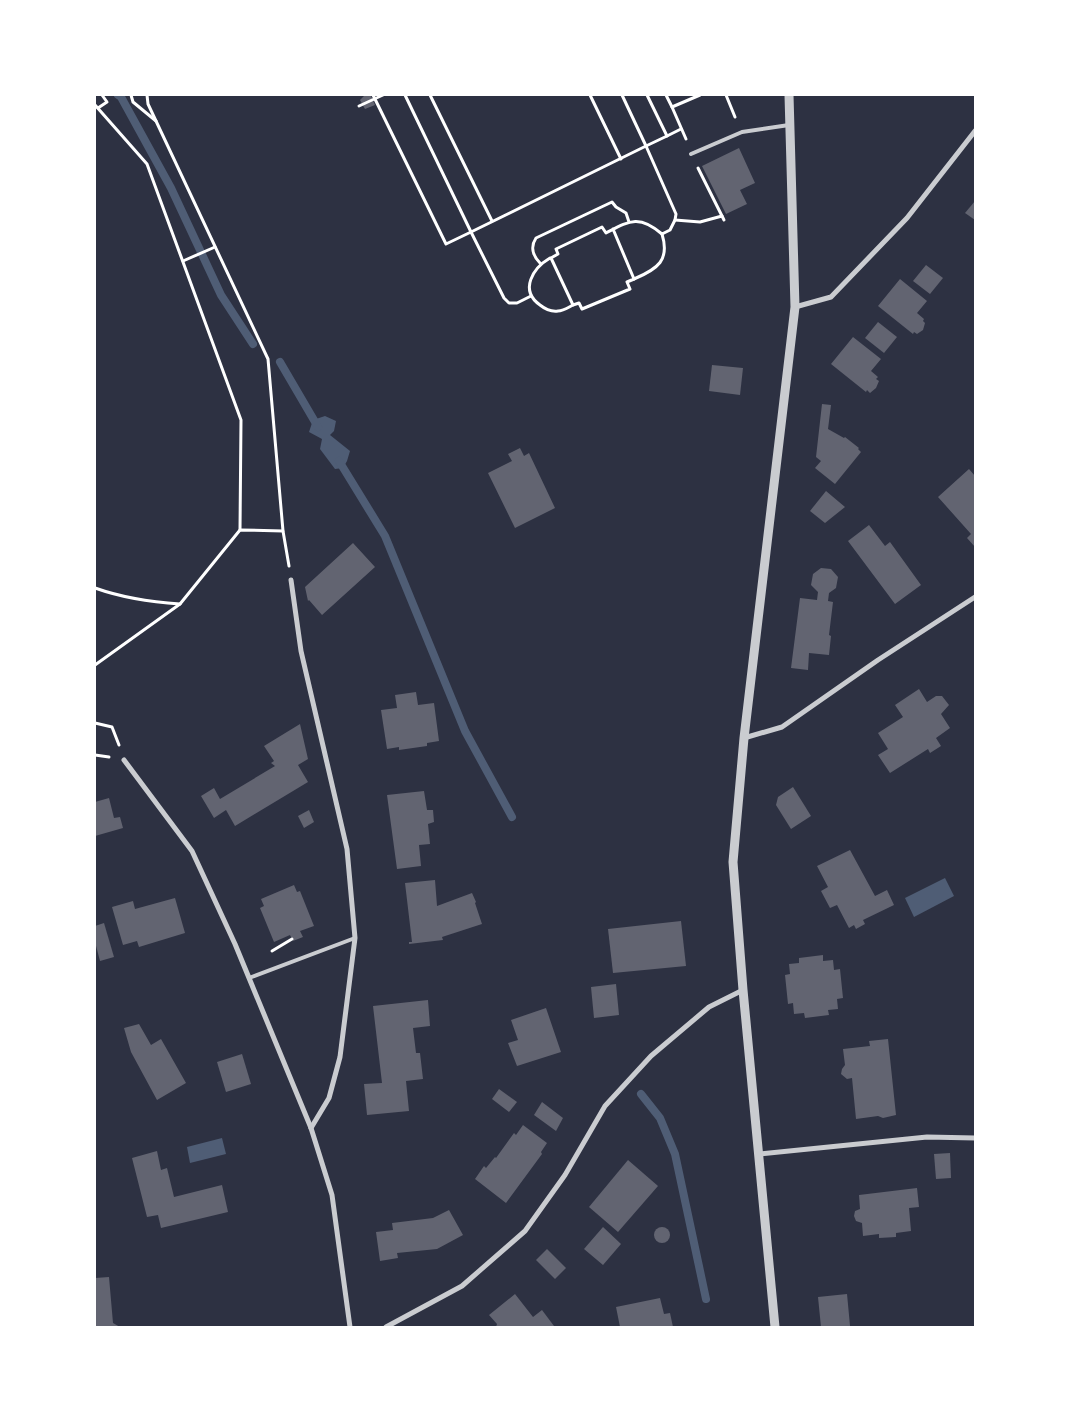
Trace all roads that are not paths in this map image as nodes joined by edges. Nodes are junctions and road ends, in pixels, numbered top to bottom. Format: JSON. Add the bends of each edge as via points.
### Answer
{"nodes":[{"id":1,"x":788,"y":95,"type":"edge"},
{"id":2,"x":789,"y":125,"type":"junction"},
{"id":3,"x":975,"y":131,"type":"edge"},
{"id":4,"x":691,"y":154,"type":"road end"},
{"id":5,"x":795,"y":307,"type":"junction"},
{"id":6,"x":291,"y":580,"type":"road end"},
{"id":7,"x":975,"y":597,"type":"edge"},
{"id":8,"x":744,"y":738,"type":"junction"},
{"id":9,"x":124,"y":760,"type":"road end"},
{"id":10,"x":355,"y":938,"type":"junction"},
{"id":11,"x":249,"y":978,"type":"junction"},
{"id":12,"x":743,"y":990,"type":"junction"},
{"id":13,"x":311,"y":1128,"type":"junction"},
{"id":14,"x":975,"y":1138,"type":"edge"},
{"id":15,"x":759,"y":1154,"type":"junction"},
{"id":16,"x":350,"y":1327,"type":"edge"},
{"id":17,"x":386,"y":1327,"type":"edge"},
{"id":18,"x":775,"y":1327,"type":"edge"}],
"edges":[{"from":1,"to":2,"type":"street"},
{"from":2,"to":4,"type":"lane","via":[[742,132]]},
{"from":2,"to":5,"type":"street"},
{"from":3,"to":5,"type":"street","via":[[907,218],[831,297]]},
{"from":5,"to":8,"type":"street"},
{"from":6,"to":10,"type":"street","via":[[301,651],[347,849]]},
{"from":7,"to":8,"type":"street","via":[[782,727]]},
{"from":8,"to":12,"type":"street","via":[[733,862]]},
{"from":9,"to":11,"type":"street","via":[[192,851]]},
{"from":10,"to":11,"type":"lane"},
{"from":10,"to":13,"type":"street","via":[[340,1057],[328,1098]]},
{"from":11,"to":13,"type":"street"},
{"from":12,"to":15,"type":"street"},
{"from":12,"to":17,"type":"street","via":[[709,1007],[650,1056],[605,1106],[565,1175],[525,1231],[462,1286]]},
{"from":13,"to":16,"type":"street","via":[[332,1195]]},
{"from":14,"to":15,"type":"street","via":[[927,1137]]},
{"from":15,"to":18,"type":"street"}]}
